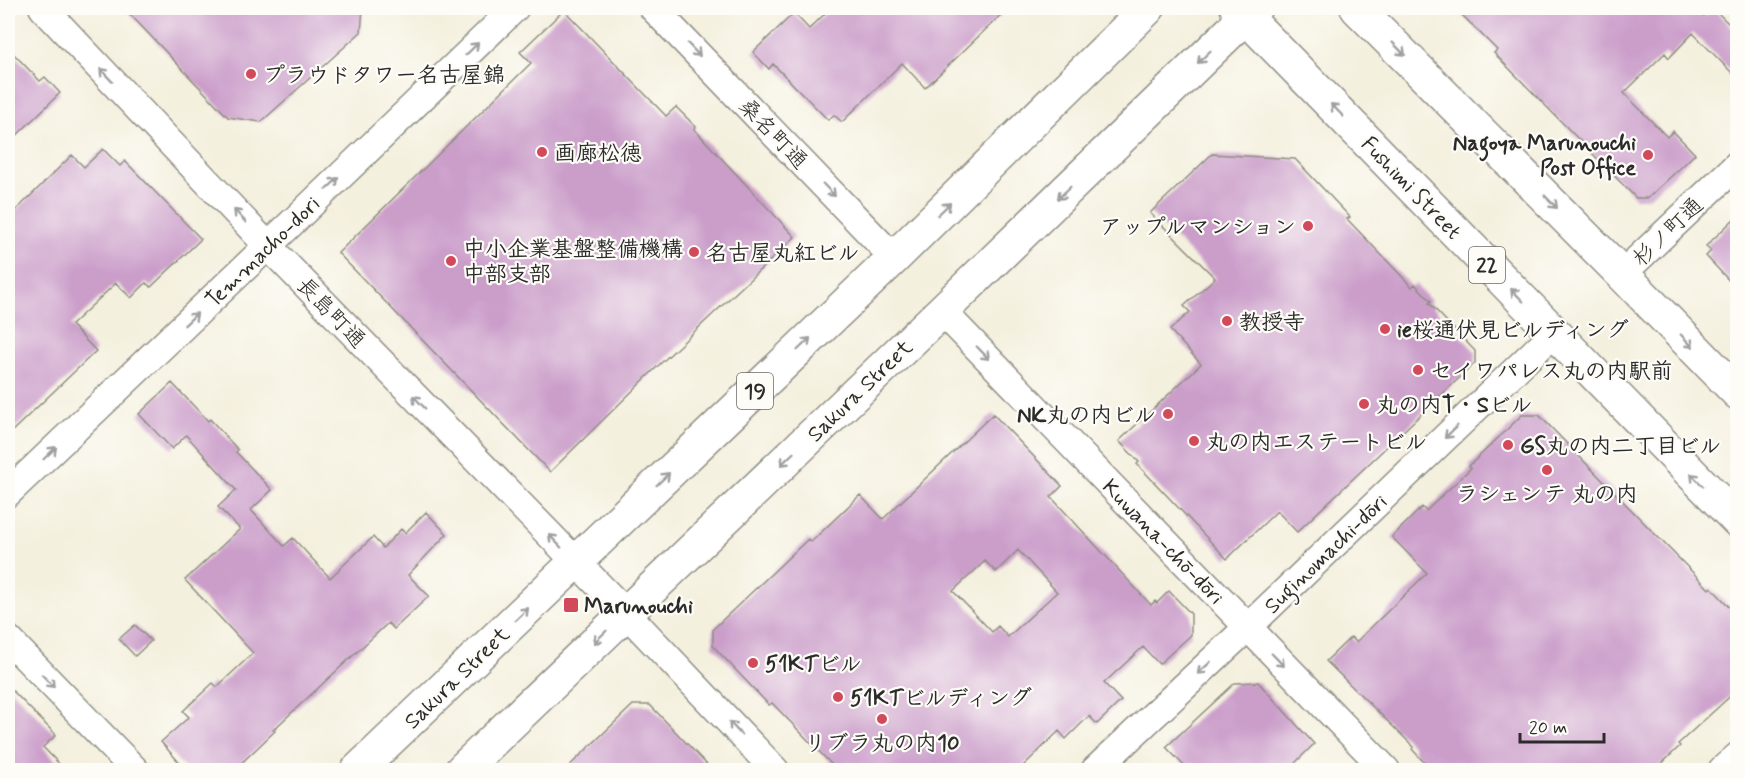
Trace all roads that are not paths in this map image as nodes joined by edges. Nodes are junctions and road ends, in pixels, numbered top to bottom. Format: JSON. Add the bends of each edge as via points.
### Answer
{"nodes":[{"id":1,"x":43,"y":8,"type":"edge"},
{"id":2,"x":515,"y":8,"type":"edge"},
{"id":3,"x":654,"y":8,"type":"edge"},
{"id":4,"x":1148,"y":8,"type":"edge"},
{"id":5,"x":1357,"y":8,"type":"edge"},
{"id":6,"x":1246,"y":10,"type":"edge"},
{"id":7,"x":1737,"y":164,"type":"edge"},
{"id":8,"x":268,"y":246,"type":"junction"},
{"id":9,"x":894,"y":258,"type":"junction"},
{"id":10,"x":1622,"y":274,"type":"junction"},
{"id":11,"x":942,"y":311,"type":"junction"},
{"id":12,"x":1554,"y":333,"type":"junction"},
{"id":13,"x":1737,"y":393,"type":"edge"},
{"id":14,"x":8,"y":493,"type":"edge"},
{"id":15,"x":1737,"y":522,"type":"edge"},
{"id":16,"x":576,"y":563,"type":"junction"},
{"id":17,"x":626,"y":613,"type":"junction"},
{"id":18,"x":1247,"y":628,"type":"junction"},
{"id":19,"x":8,"y":639,"type":"edge"},
{"id":20,"x":1737,"y":756,"type":"edge"},
{"id":21,"x":135,"y":771,"type":"edge"},
{"id":22,"x":358,"y":771,"type":"edge"},
{"id":23,"x":462,"y":771,"type":"edge"},
{"id":24,"x":775,"y":771,"type":"edge"},
{"id":25,"x":1095,"y":771,"type":"edge"},
{"id":26,"x":1386,"y":771,"type":"edge"},
{"id":27,"x":1722,"y":771,"type":"edge"}],
"edges":[{"from":8,"to":1,"type":"street","name":"長島町通","one_way":true},
{"from":8,"to":2,"type":"street","name":"Temmacho-dori","one_way":true},
{"from":3,"to":9,"type":"street","name":"桑名町通","one_way":true},
{"from":9,"to":4,"type":"highway","name":"Sakura Street","number":"19","one_way":true},
{"from":5,"to":10,"type":"highway","one_way":true},
{"from":6,"to":11,"type":"highway","name":"Sakura Street","one_way":true},
{"from":12,"to":6,"type":"highway","name":"Fushimi Street","number":"22","one_way":true},
{"from":7,"to":10,"type":"street","name":"杉ノ町通"},
{"from":14,"to":8,"type":"street","name":"Temmacho-dori","one_way":true},
{"from":16,"to":8,"type":"street","name":"長島町通","one_way":true},
{"from":16,"to":9,"type":"highway","name":"Sakura Street","number":"19","one_way":true},
{"from":10,"to":13,"type":"highway","one_way":true},
{"from":11,"to":17,"type":"highway","name":"Sakura Street","one_way":true},
{"from":11,"to":18,"type":"street","name":"Kuwana-chō-dōri","one_way":true},
{"from":15,"to":12,"type":"highway","name":"Fushimi Street","number":"22","one_way":true},
{"from":12,"to":18,"type":"street","name":"Suginomachi-dōri","one_way":true},
{"from":16,"to":17,"type":"street","name":"長島町通"},
{"from":22,"to":16,"type":"highway","name":"Sakura Street","number":"19","one_way":true},
{"from":17,"to":23,"type":"highway","name":"Sakura Street","one_way":true},
{"from":24,"to":17,"type":"street","name":"長島町通","one_way":true},
{"from":18,"to":25,"type":"street","name":"Suginomachi-dōri","one_way":true},
{"from":18,"to":26,"type":"street","name":"Kuwana-chō-dōri","one_way":true},
{"from":19,"to":21,"type":"street","one_way":true},
{"from":20,"to":27,"type":"street"}]}
